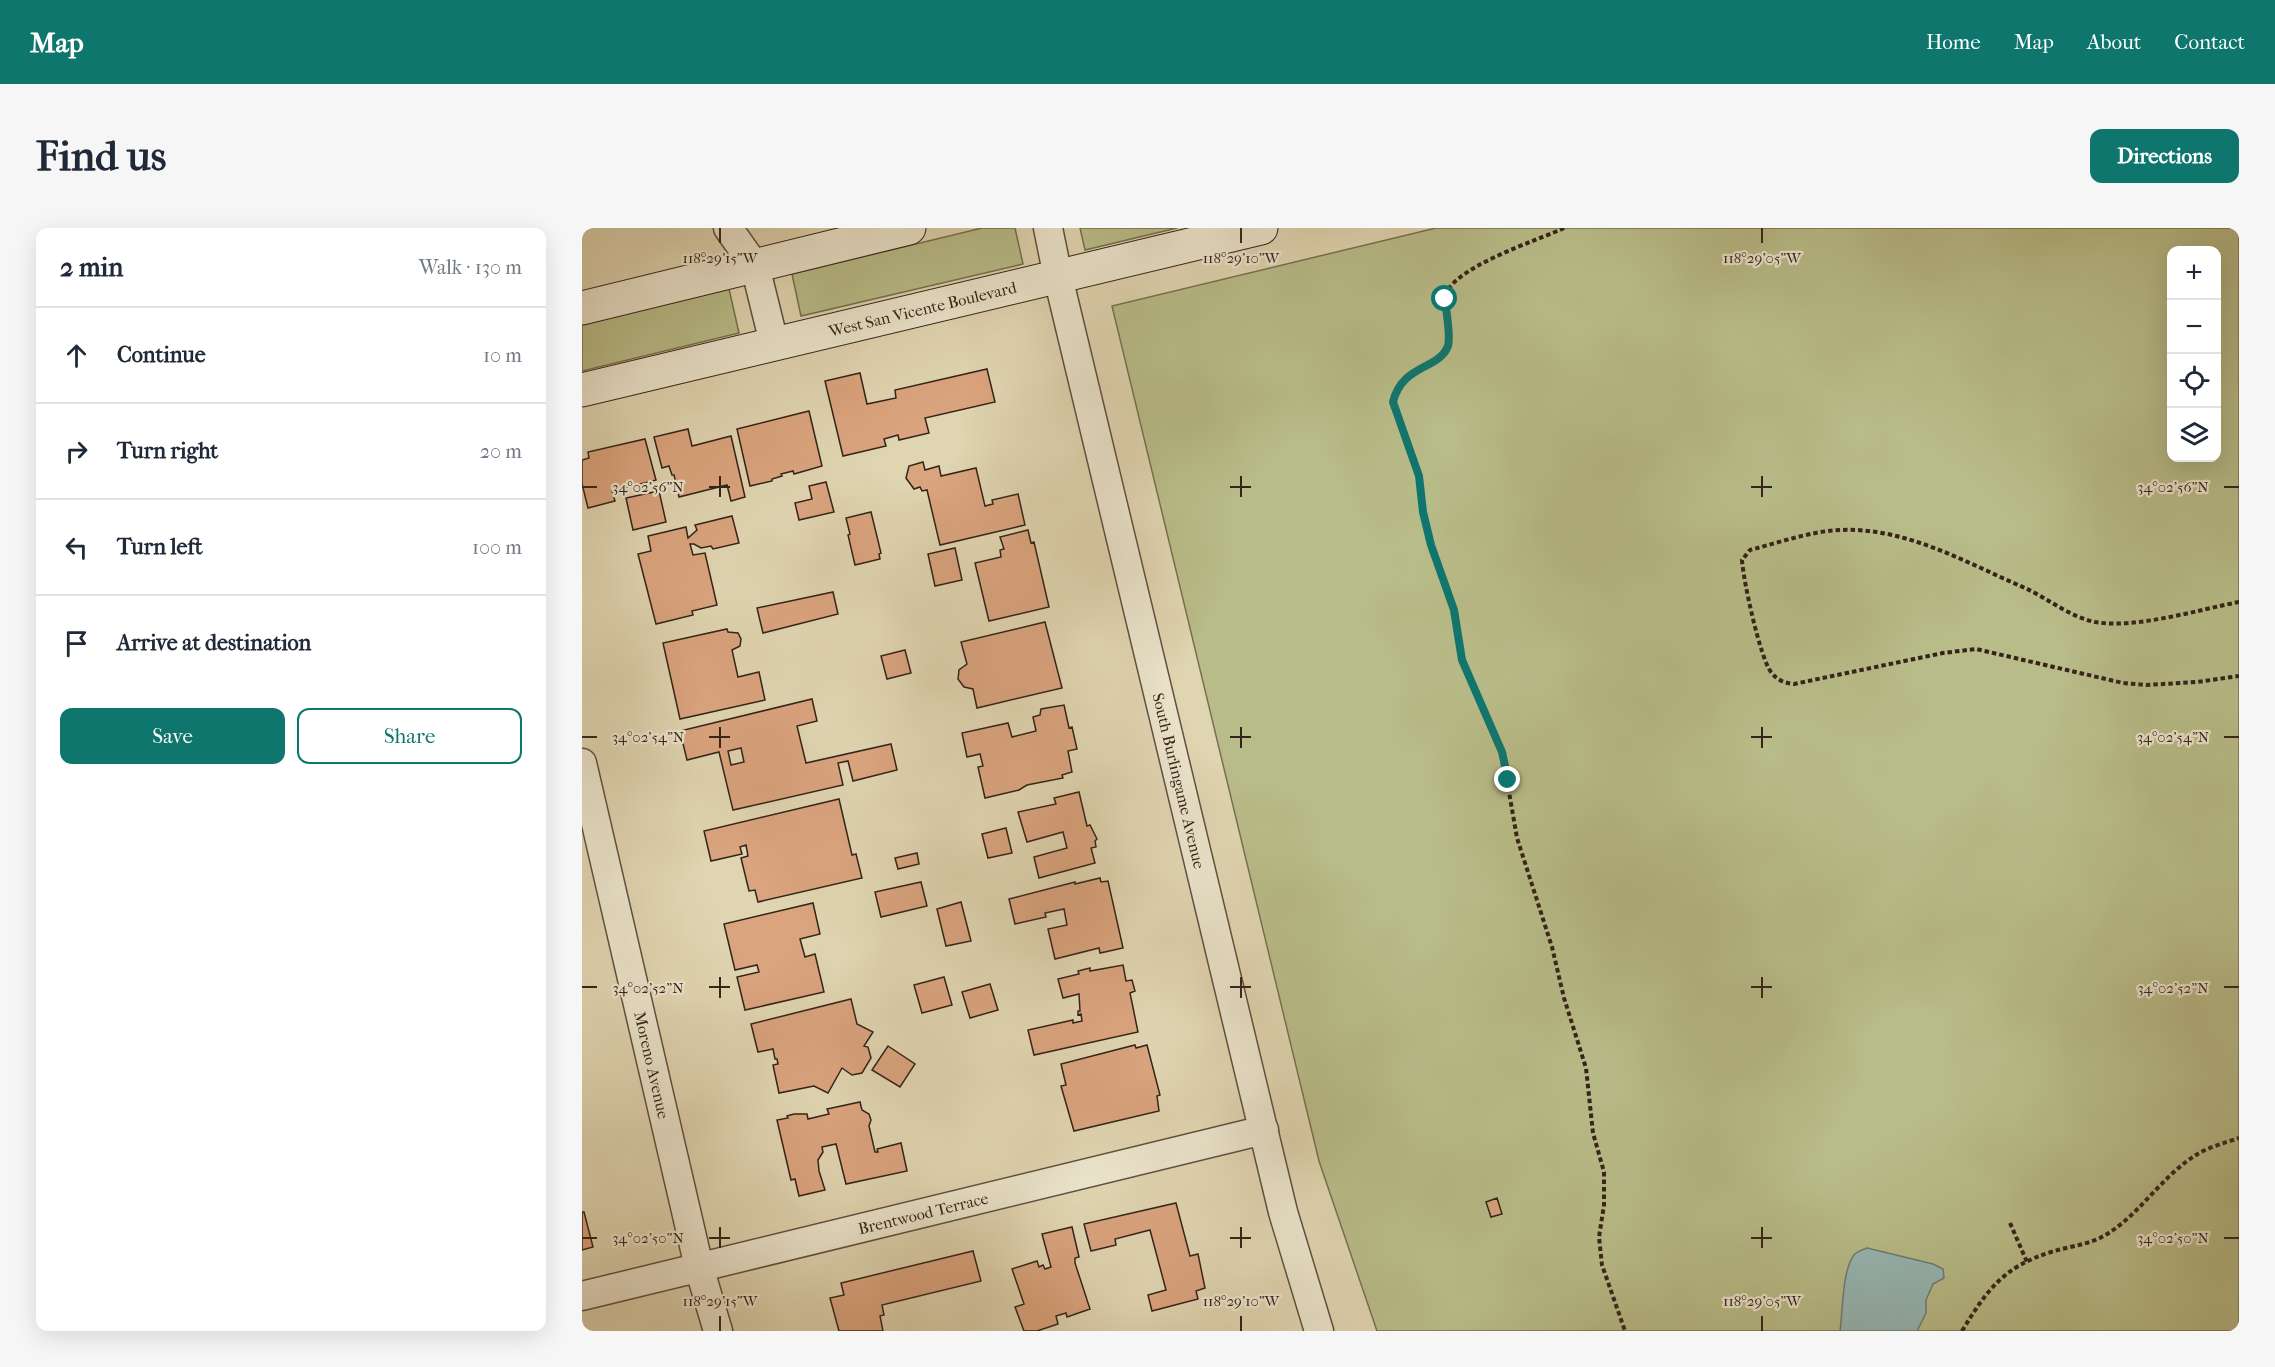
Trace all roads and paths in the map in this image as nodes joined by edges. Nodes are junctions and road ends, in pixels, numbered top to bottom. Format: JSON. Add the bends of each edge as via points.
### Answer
{"nodes":[{"id":1,"x":728,"y":228,"type":"edge"},
{"id":2,"x":909,"y":228,"type":"edge"},
{"id":3,"x":1048,"y":228,"type":"edge"},
{"id":4,"x":1261,"y":228,"type":"edge"},
{"id":5,"x":1564,"y":228,"type":"edge"},
{"id":6,"x":755,"y":266,"type":"junction"},
{"id":7,"x":1058,"y":277,"type":"junction"},
{"id":8,"x":582,"y":308,"type":"edge"},
{"id":9,"x":774,"y":343,"type":"junction"},
{"id":10,"x":582,"y":390,"type":"edge"},
{"id":11,"x":2239,"y":602,"type":"edge"},
{"id":12,"x":2239,"y":676,"type":"edge"},
{"id":13,"x":582,"y":763,"type":"edge"},
{"id":14,"x":1264,"y":1130,"type":"junction"},
{"id":15,"x":2239,"y":1138,"type":"edge"},
{"id":16,"x":2010,"y":1223,"type":"dead end"},
{"id":17,"x":2027,"y":1262,"type":"junction"},
{"id":18,"x":699,"y":1267,"type":"junction"},
{"id":19,"x":582,"y":1296,"type":"edge"},
{"id":20,"x":718,"y":1331,"type":"edge"},
{"id":21,"x":1319,"y":1331,"type":"edge"},
{"id":22,"x":1626,"y":1331,"type":"edge"},
{"id":23,"x":1962,"y":1331,"type":"edge"}],
"edges":[{"from":1,"to":6,"type":"street"},
{"from":2,"to":6,"type":"main road"},
{"from":3,"to":7,"type":"street","name":"South Burlingame Avenue"},
{"from":4,"to":7,"type":"main road","name":"West San Vicente Boulevard"},
{"from":5,"to":22,"type":"path","via":[[1500,254],[1450,284],[1445,299],[1449,345],[1443,355],[1404,380],[1396,389],[1393,402],[1419,476],[1423,512],[1454,610],[1462,660],[1502,752],[1517,838],[1586,1068],[1593,1133],[1604,1172],[1599,1237],[1602,1265]]},
{"from":6,"to":8,"type":"main road"},
{"from":6,"to":9,"type":"street"},
{"from":7,"to":9,"type":"main road","name":"West San Vicente Boulevard"},
{"from":7,"to":14,"type":"street","name":"South Burlingame Avenue"},
{"from":9,"to":10,"type":"main road","name":"West San Vicente Boulevard"},
{"from":11,"to":12,"type":"path","via":[[2120,624],[2093,621],[1932,547],[1891,533],[1858,530],[1822,532],[1750,550],[1742,560],[1759,639],[1770,671],[1782,682],[1794,684],[1976,648],[2123,683],[2197,682]]},
{"from":13,"to":18,"type":"street","name":"Moreno Avenue"},
{"from":14,"to":18,"type":"street","name":"Brentwood Terrace"},
{"from":14,"to":21,"type":"street","name":"South Burlingame Avenue"},
{"from":15,"to":17,"type":"path","via":[[2194,1156],[2139,1209],[2099,1238]]},
{"from":16,"to":17,"type":"path"},
{"from":17,"to":23,"type":"path","via":[[1998,1279]]},
{"from":18,"to":19,"type":"street","name":"Brentwood Terrace"},
{"from":18,"to":20,"type":"street","name":"Moreno Avenue"}]}
